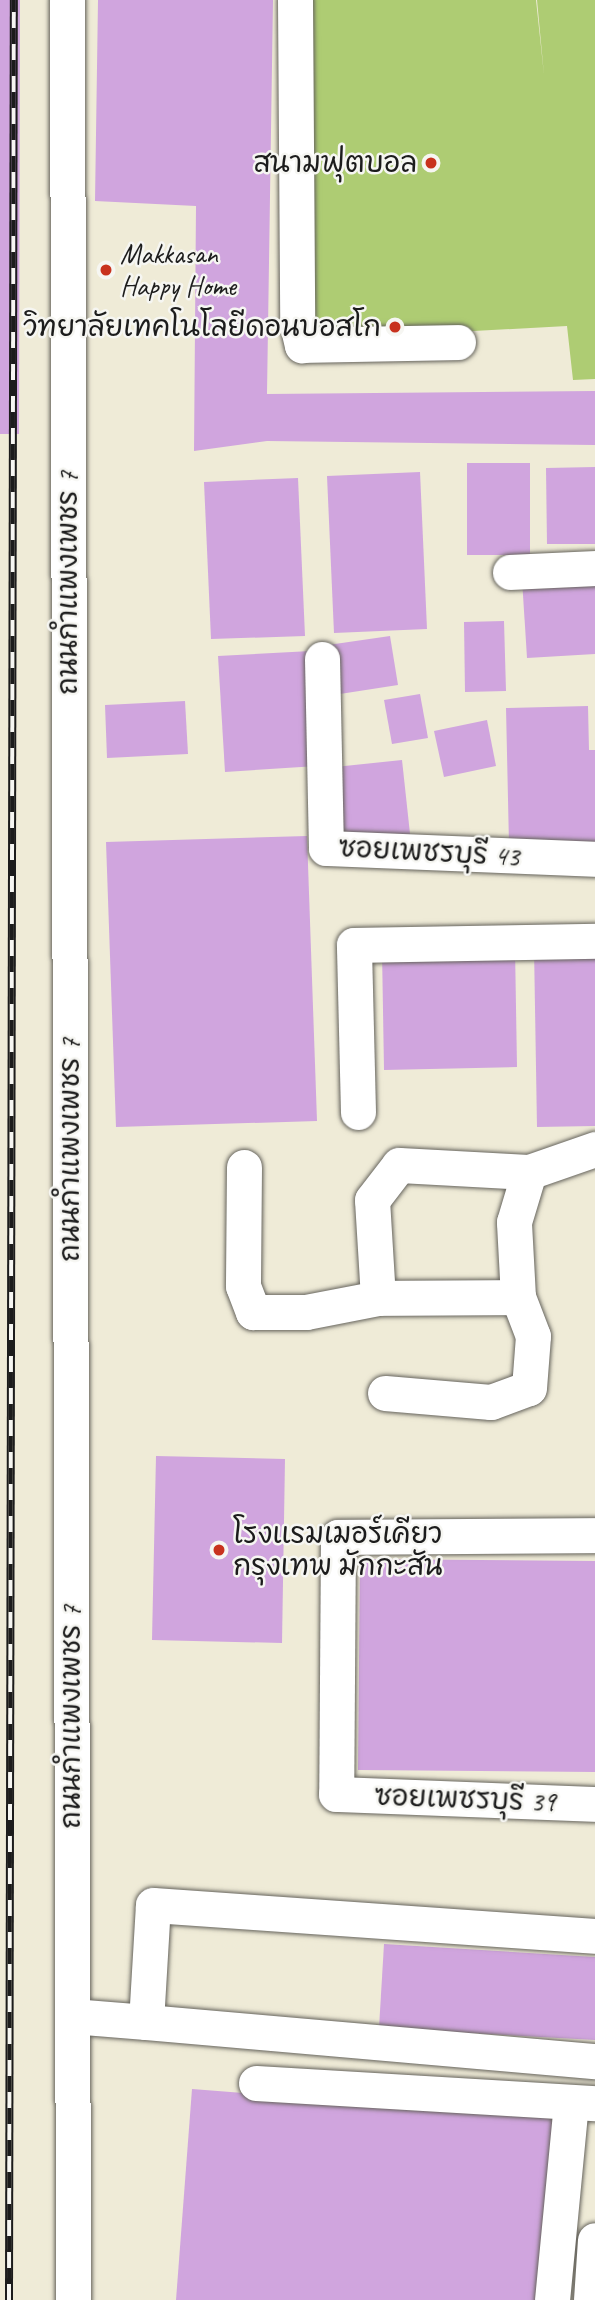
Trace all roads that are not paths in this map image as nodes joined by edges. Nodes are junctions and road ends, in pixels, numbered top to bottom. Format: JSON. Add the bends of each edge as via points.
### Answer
{"nodes":[{"id":1,"x":67,"y":0,"type":"edge"},
{"id":2,"x":295,"y":0,"type":"edge"},
{"id":3,"x":458,"y":342,"type":"dead end"},
{"id":4,"x":595,"y":568,"type":"edge"},
{"id":5,"x":510,"y":572,"type":"dead end"},
{"id":6,"x":322,"y":659,"type":"dead end"},
{"id":7,"x":595,"y":859,"type":"edge"},
{"id":8,"x":595,"y":941,"type":"edge"},
{"id":9,"x":358,"y":1112,"type":"dead end"},
{"id":10,"x":595,"y":1149,"type":"edge"},
{"id":11,"x":244,"y":1167,"type":"dead end"},
{"id":12,"x":529,"y":1172,"type":"junction"},
{"id":13,"x":518,"y":1297,"type":"junction"},
{"id":14,"x":378,"y":1298,"type":"junction"},
{"id":15,"x":385,"y":1393,"type":"dead end"},
{"id":16,"x":595,"y":1535,"type":"edge"},
{"id":17,"x":595,"y":1804,"type":"edge"},
{"id":18,"x":595,"y":1936,"type":"edge"},
{"id":19,"x":72,"y":2016,"type":"junction"},
{"id":20,"x":146,"y":2022,"type":"junction"},
{"id":21,"x":595,"y":2061,"type":"edge"},
{"id":22,"x":256,"y":2083,"type":"dead end"},
{"id":23,"x":583,"y":2103,"type":"edge"},
{"id":24,"x":595,"y":2240,"type":"edge"},
{"id":25,"x":73,"y":2300,"type":"edge"},
{"id":26,"x":552,"y":2300,"type":"edge"},
{"id":27,"x":591,"y":2300,"type":"edge"}],
"edges":[{"from":1,"to":19,"type":"street","name":"ถนนกำแพงเพชร 7"},
{"from":2,"to":3,"type":"street","via":[[298,324],[302,345]]},
{"from":4,"to":5,"type":"street"},
{"from":6,"to":7,"type":"street","name":"ซอยเพชรบุรี 43","via":[[326,849]]},
{"from":8,"to":9,"type":"street","via":[[354,945]]},
{"from":10,"to":12,"type":"street"},
{"from":11,"to":14,"type":"street","via":[[243,1286],[253,1312],[306,1312]]},
{"from":12,"to":13,"type":"street","via":[[514,1222]]},
{"from":12,"to":14,"type":"street","via":[[398,1165],[372,1200]]},
{"from":13,"to":14,"type":"street"},
{"from":13,"to":15,"type":"street","via":[[533,1336],[529,1388],[491,1402]]},
{"from":16,"to":17,"type":"street","name":"ซอยเพชรบุรี 39","via":[[338,1537],[336,1794]]},
{"from":18,"to":20,"type":"street","via":[[153,1905]]},
{"from":19,"to":20,"type":"street"},
{"from":19,"to":25,"type":"street","name":"ถนนกำแพงเพชร 7"},
{"from":20,"to":21,"type":"street"},
{"from":22,"to":23,"type":"street"},
{"from":23,"to":26,"type":"street"},
{"from":24,"to":27,"type":"street"}]}
